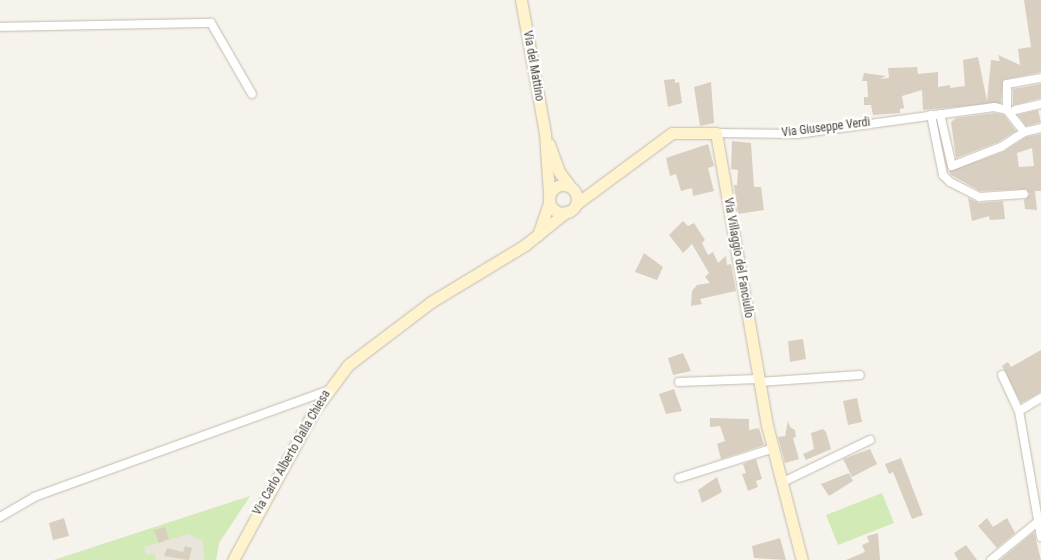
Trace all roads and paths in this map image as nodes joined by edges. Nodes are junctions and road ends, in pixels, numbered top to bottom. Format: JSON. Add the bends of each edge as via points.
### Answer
{"nodes":[{"id":1,"x":521,"y":0,"type":"edge"},
{"id":2,"x":0,"y":27,"type":"edge"},
{"id":3,"x":1041,"y":78,"type":"edge"},
{"id":4,"x":252,"y":94,"type":"dead end"},
{"id":5,"x":1041,"y":104,"type":"edge"},
{"id":6,"x":1011,"y":110,"type":"junction"},
{"id":7,"x":940,"y":114,"type":"junction"},
{"id":8,"x":931,"y":115,"type":"junction"},
{"id":9,"x":1041,"y":128,"type":"edge"},
{"id":10,"x":1024,"y":132,"type":"junction"},
{"id":11,"x":545,"y":133,"type":"junction"},
{"id":12,"x":716,"y":133,"type":"junction"},
{"id":13,"x":600,"y":185,"type":"junction"},
{"id":14,"x":571,"y":187,"type":"junction"},
{"id":15,"x":1024,"y":194,"type":"dead end"},
{"id":16,"x":549,"y":199,"type":"junction"},
{"id":17,"x":576,"y":204,"type":"junction"},
{"id":18,"x":566,"y":212,"type":"junction"},
{"id":19,"x":536,"y":238,"type":"junction"},
{"id":20,"x":860,"y":375,"type":"dead end"},
{"id":21,"x":1002,"y":375,"type":"dead end"},
{"id":22,"x":759,"y":381,"type":"junction"},
{"id":23,"x":679,"y":382,"type":"dead end"},
{"id":24,"x":326,"y":391,"type":"junction"},
{"id":25,"x":1041,"y":398,"type":"edge"},
{"id":26,"x":1019,"y":411,"type":"junction"},
{"id":27,"x":870,"y":440,"type":"dead end"},
{"id":28,"x":772,"y":449,"type":"junction"},
{"id":29,"x":679,"y":478,"type":"dead end"},
{"id":30,"x":781,"y":483,"type":"junction"},
{"id":31,"x":0,"y":517,"type":"edge"},
{"id":32,"x":1040,"y":521,"type":"edge"},
{"id":33,"x":1041,"y":537,"type":"edge"},
{"id":34,"x":233,"y":560,"type":"edge"},
{"id":35,"x":802,"y":560,"type":"edge"},
{"id":36,"x":992,"y":560,"type":"edge"}],
"edges":[{"from":1,"to":11,"type":"main road","name":"Via del Mattino"},
{"from":2,"to":4,"type":"street","via":[[211,23]]},
{"from":3,"to":6,"type":"street","via":[[1007,84]]},
{"from":5,"to":6,"type":"street","name":"Via Giuseppe Verdi"},
{"from":6,"to":7,"type":"street","name":"Via Giuseppe Verdi","via":[[994,107]]},
{"from":6,"to":10,"type":"street"},
{"from":7,"to":8,"type":"street","name":"Via Giuseppe Verdi"},
{"from":7,"to":10,"type":"street","via":[[952,166],[1001,147]]},
{"from":8,"to":12,"type":"street","name":"Via Giuseppe Verdi","via":[[797,134]]},
{"from":8,"to":15,"type":"street","via":[[943,175],[950,182],[979,197]]},
{"from":9,"to":10,"type":"street"},
{"from":11,"to":14,"type":"main road","name":"Via del Mattino","via":[[559,172]]},
{"from":11,"to":16,"type":"main road","name":"Via del Mattino"},
{"from":12,"to":13,"type":"main road","name":"Via Giuseppe Verdi","via":[[672,133]]},
{"from":12,"to":22,"type":"main road","name":"Via Villaggio del Fanciullo"},
{"from":13,"to":14,"type":"main road","name":"Via Giuseppe Verdi","via":[[589,189]]},
{"from":13,"to":17,"type":"main road","name":"Via Giuseppe Verdi"},
{"from":14,"to":16,"type":"main road","via":[[555,187]]},
{"from":14,"to":17,"type":"main road","via":[[577,196]]},
{"from":16,"to":18,"type":"main road","via":[[554,210]]},
{"from":16,"to":19,"type":"main road","via":[[545,222]]},
{"from":17,"to":18,"type":"main road"},
{"from":18,"to":19,"type":"main road","name":"Via Carlo Alberto Dalla Chiesa"},
{"from":19,"to":24,"type":"main road","name":"Via Carlo Alberto Dalla Chiesa","via":[[431,302],[374,342]]},
{"from":20,"to":22,"type":"street"},
{"from":21,"to":26,"type":"street"},
{"from":22,"to":23,"type":"street"},
{"from":22,"to":28,"type":"main road","name":"Via Villaggio del Fanciullo"},
{"from":24,"to":31,"type":"street","via":[[34,497]]},
{"from":24,"to":34,"type":"main road","name":"Via Carlo Alberto Dalla Chiesa"},
{"from":25,"to":26,"type":"street"},
{"from":26,"to":32,"type":"street"},
{"from":27,"to":30,"type":"street"},
{"from":28,"to":29,"type":"street"},
{"from":28,"to":30,"type":"main road","name":"Via Villaggio del Fanciullo"},
{"from":30,"to":35,"type":"main road","name":"Via Villaggio del Fanciullo"},
{"from":32,"to":33,"type":"street"},
{"from":32,"to":36,"type":"street"}]}
